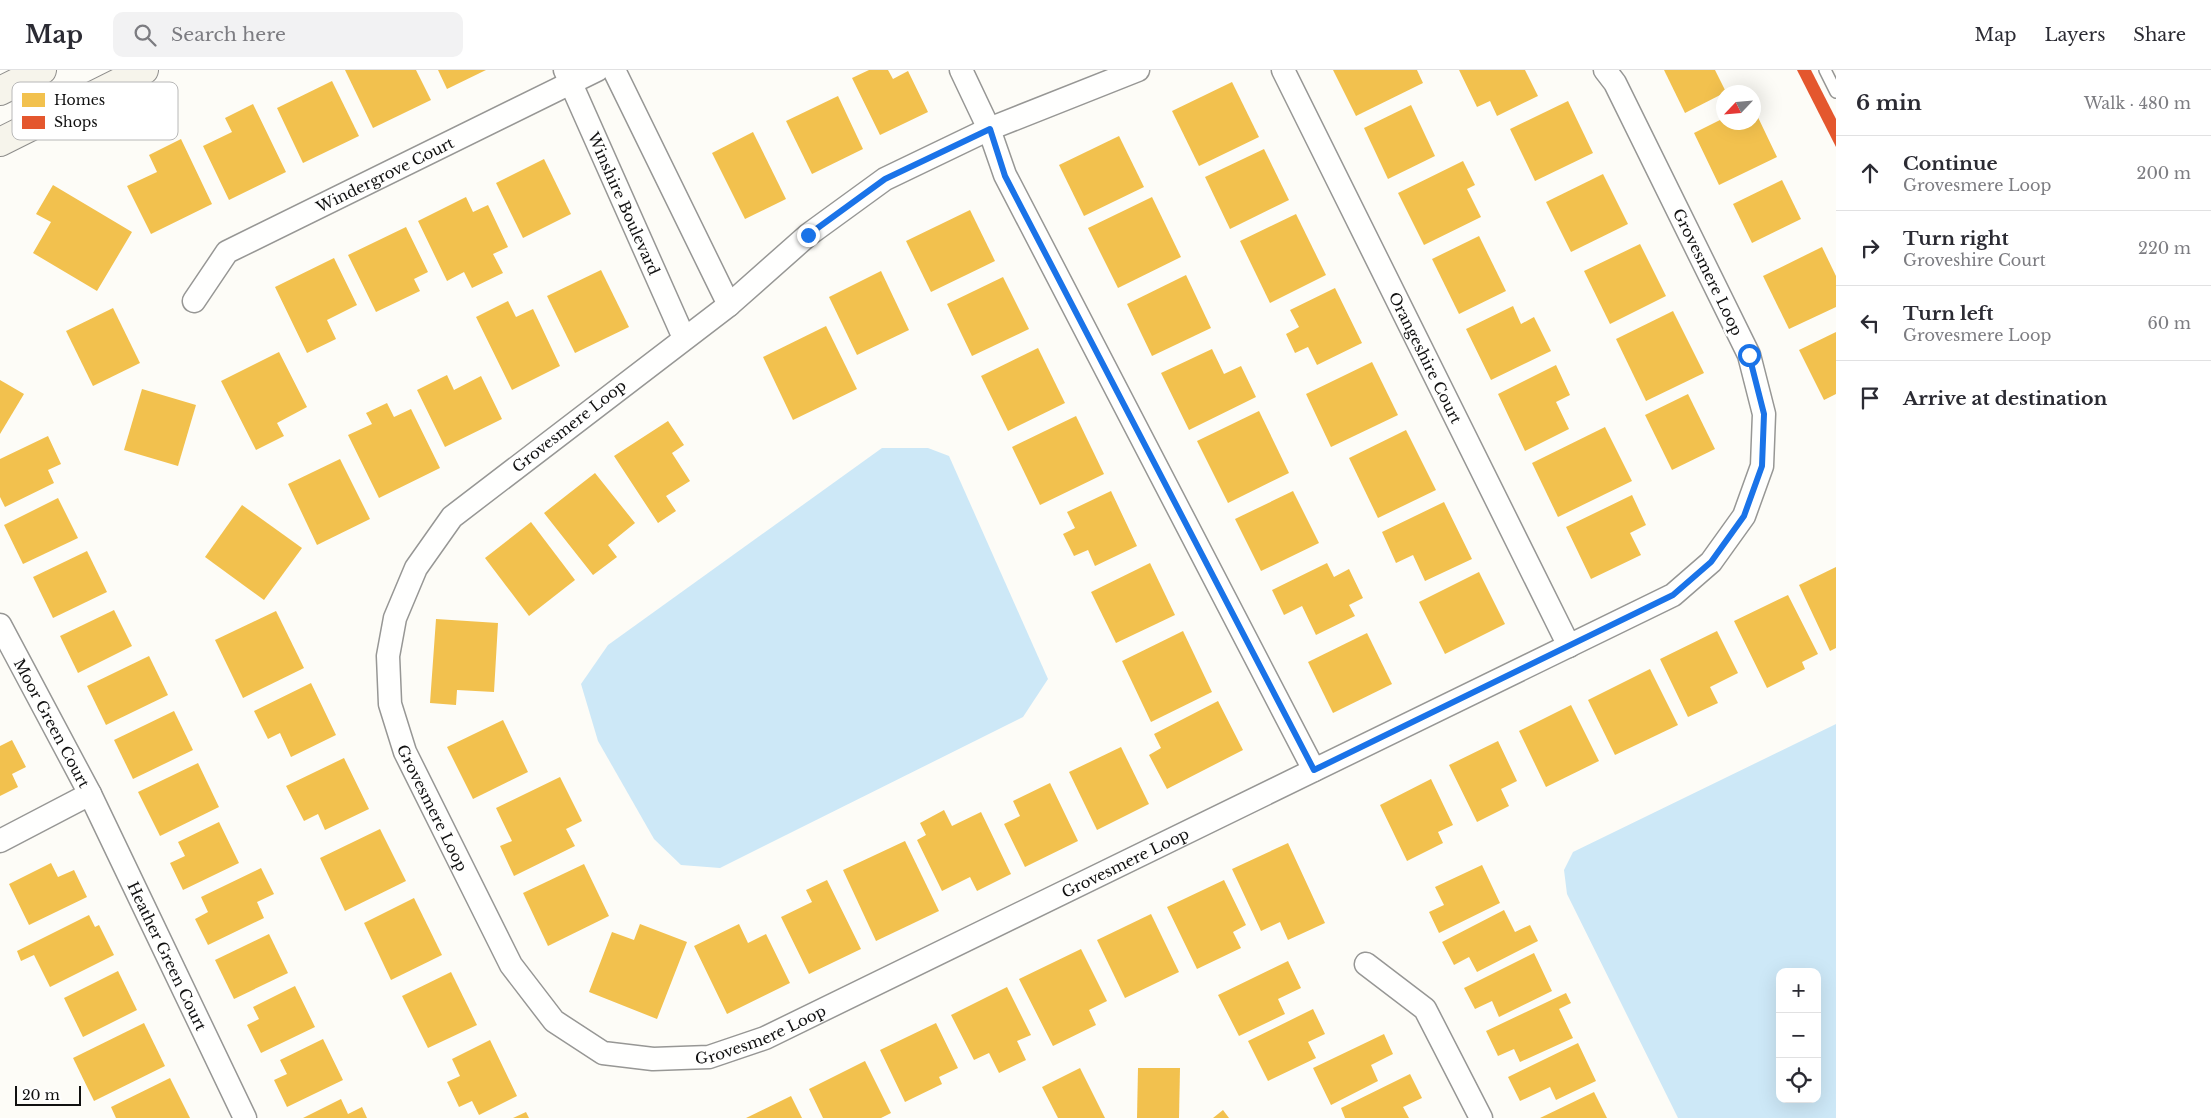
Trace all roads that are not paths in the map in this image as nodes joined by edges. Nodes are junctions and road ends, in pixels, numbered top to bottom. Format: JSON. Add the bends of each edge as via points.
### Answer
{"nodes":[{"id":1,"x":42,"y":70,"type":"edge"},
{"id":2,"x":144,"y":70,"type":"edge"},
{"id":3,"x":597,"y":70,"type":"edge"},
{"id":4,"x":614,"y":70,"type":"edge"},
{"id":5,"x":961,"y":70,"type":"edge"},
{"id":6,"x":1138,"y":70,"type":"edge"},
{"id":7,"x":1283,"y":70,"type":"edge"},
{"id":8,"x":1605,"y":70,"type":"edge"},
{"id":9,"x":1825,"y":70,"type":"edge"},
{"id":10,"x":568,"y":76,"type":"edge"},
{"id":11,"x":18,"y":82,"type":"edge"},
{"id":12,"x":120,"y":82,"type":"edge"},
{"id":13,"x":12,"y":85,"type":"edge"},
{"id":14,"x":0,"y":91,"type":"edge"},
{"id":15,"x":1836,"y":92,"type":"edge"},
{"id":16,"x":990,"y":129,"type":"junction"},
{"id":17,"x":12,"y":136,"type":"edge"},
{"id":18,"x":0,"y":142,"type":"edge"},
{"id":19,"x":194,"y":302,"type":"dead end"},
{"id":20,"x":728,"y":305,"type":"junction"},
{"id":21,"x":684,"y":338,"type":"junction"},
{"id":22,"x":0,"y":625,"type":"edge"},
{"id":23,"x":1569,"y":646,"type":"junction"},
{"id":24,"x":1314,"y":770,"type":"junction"},
{"id":25,"x":90,"y":794,"type":"junction"},
{"id":26,"x":0,"y":841,"type":"edge"},
{"id":27,"x":1366,"y":964,"type":"dead end"},
{"id":28,"x":245,"y":1118,"type":"edge"},
{"id":29,"x":1481,"y":1118,"type":"edge"}],
"edges":[{"from":1,"to":11,"type":"main road"},
{"from":2,"to":12,"type":"main road"},
{"from":3,"to":10,"type":"street","name":"Windergrove Court"},
{"from":4,"to":20,"type":"street"},
{"from":5,"to":16,"type":"street"},
{"from":6,"to":16,"type":"street","name":"Grovesmere Loop"},
{"from":7,"to":23,"type":"street","name":"Orangeshire Court"},
{"from":8,"to":23,"type":"street","name":"Grovesmere Loop","via":[[1615,84],[1749,355],[1764,414],[1762,466],[1744,516],[1711,562],[1673,595]]},
{"from":9,"to":15,"type":"lane"},
{"from":10,"to":19,"type":"street","name":"Windergrove Court","via":[[227,252]]},
{"from":10,"to":21,"type":"street","name":"Winshire Boulevard"},
{"from":13,"to":14,"type":"main road"},
{"from":16,"to":20,"type":"street","name":"Grovesmere Loop","via":[[885,179],[808,235]]},
{"from":16,"to":24,"type":"street","via":[[1005,176]]},
{"from":17,"to":18,"type":"main road"},
{"from":20,"to":21,"type":"street","name":"Grovesmere Loop"},
{"from":21,"to":24,"type":"street","name":"Grovesmere Loop","via":[[452,517],[416,568],[395,618],[388,656],[390,704],[405,752],[511,965],[554,1021],[603,1053],[652,1059],[709,1056],[756,1041]]},
{"from":22,"to":25,"type":"street","name":"Moor Green Court"},
{"from":23,"to":24,"type":"street","name":"Grovesmere Loop"},
{"from":25,"to":26,"type":"street"},
{"from":25,"to":28,"type":"street","name":"Heather Green Court"},
{"from":27,"to":29,"type":"street","via":[[1425,1009]]}]}
